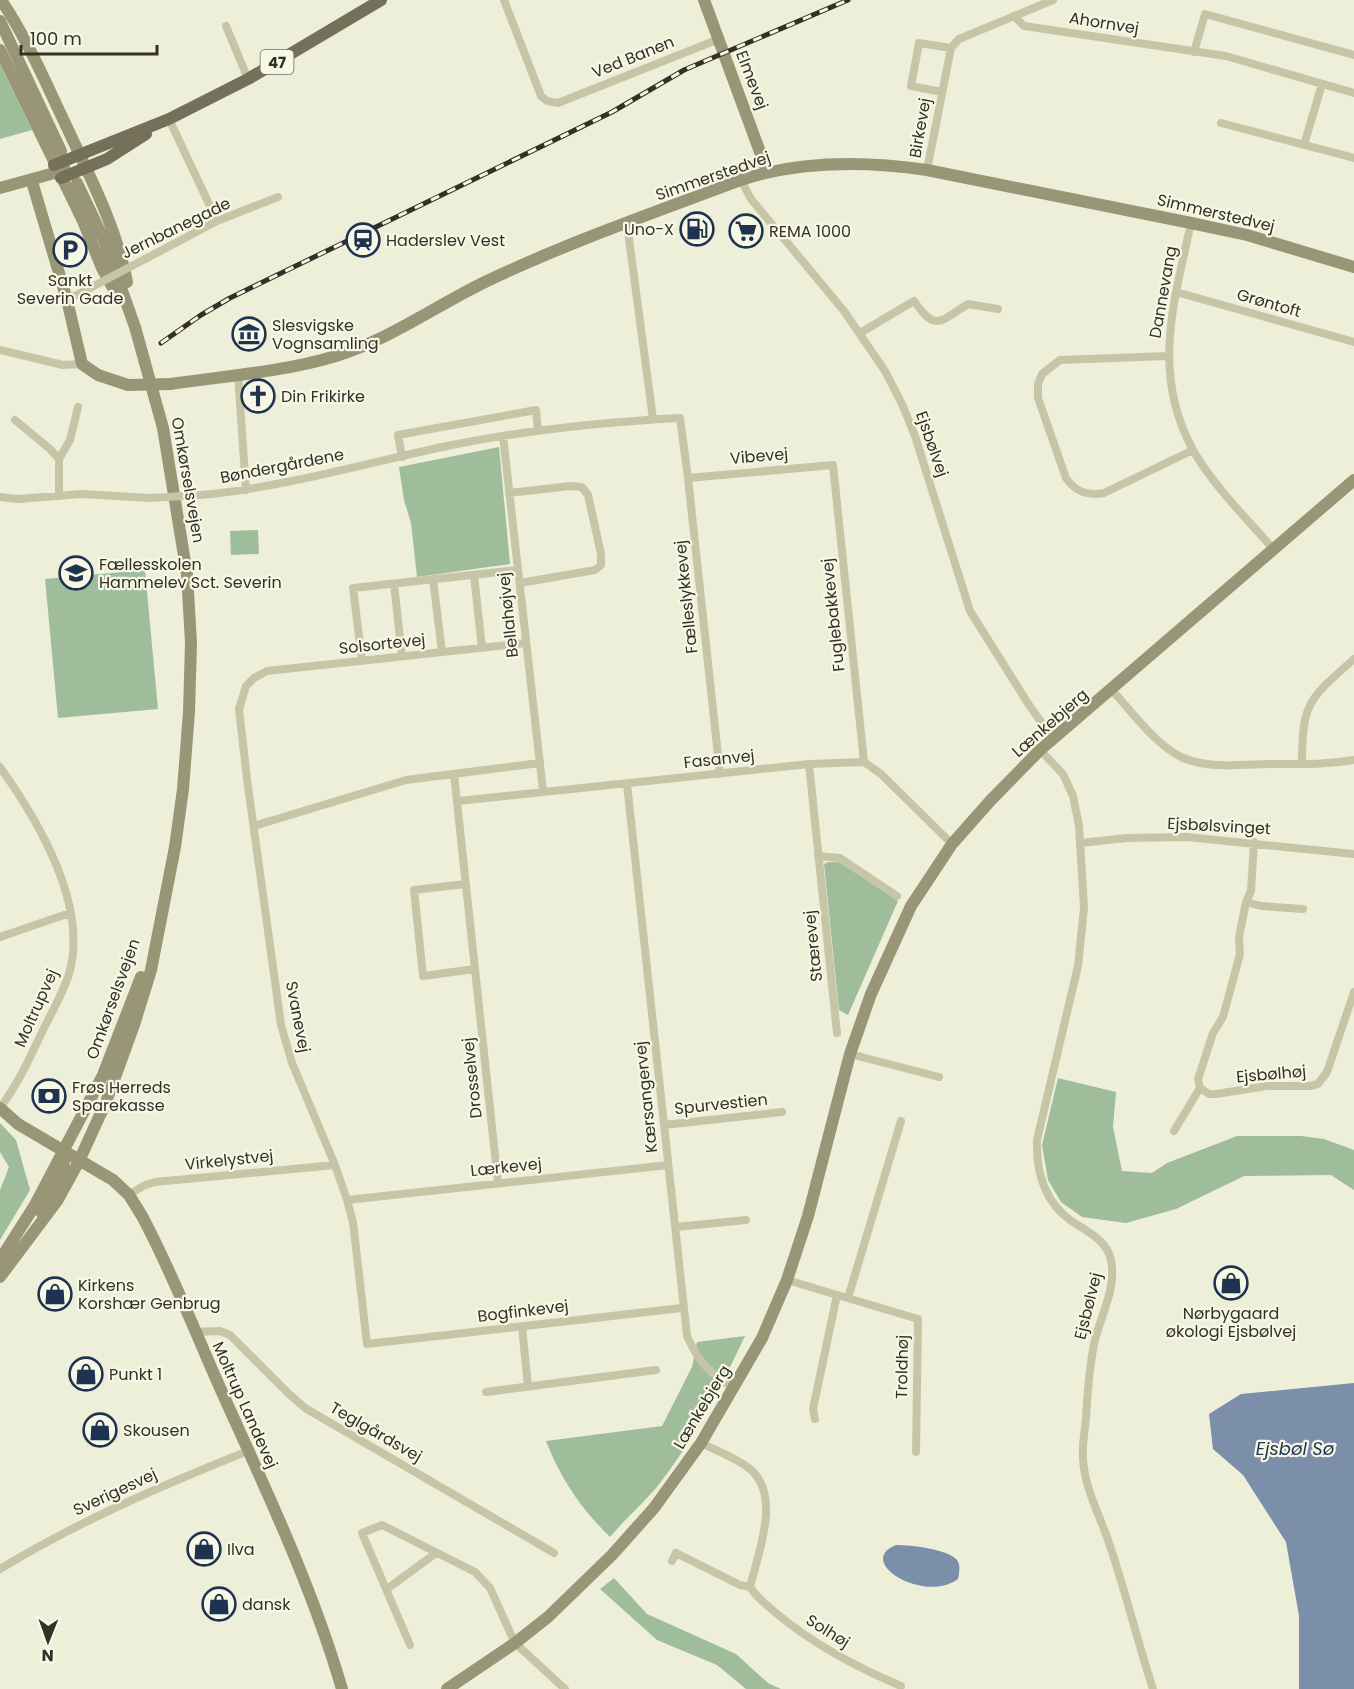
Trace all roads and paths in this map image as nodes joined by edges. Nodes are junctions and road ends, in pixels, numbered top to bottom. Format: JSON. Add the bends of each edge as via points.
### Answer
{"nodes":[{"id":1,"x":1,"y":0,"type":"edge"},
{"id":2,"x":381,"y":0,"type":"edge"},
{"id":3,"x":504,"y":0,"type":"edge"},
{"id":4,"x":704,"y":0,"type":"edge"},
{"id":5,"x":1053,"y":0,"type":"edge"},
{"id":6,"x":1014,"y":16,"type":"junction"},
{"id":7,"x":0,"y":21,"type":"edge"},
{"id":8,"x":226,"y":26,"type":"dead end"},
{"id":9,"x":719,"y":39,"type":"junction"},
{"id":10,"x":951,"y":48,"type":"junction"},
{"id":11,"x":0,"y":50,"type":"edge"},
{"id":12,"x":1194,"y":52,"type":"junction"},
{"id":13,"x":1354,"y":55,"type":"edge"},
{"id":14,"x":248,"y":79,"type":"junction"},
{"id":15,"x":1322,"y":84,"type":"junction"},
{"id":16,"x":942,"y":92,"type":"junction"},
{"id":17,"x":1354,"y":93,"type":"edge"},
{"id":18,"x":169,"y":119,"type":"junction"},
{"id":19,"x":1221,"y":123,"type":"dead end"},
{"id":20,"x":1304,"y":145,"type":"junction"},
{"id":21,"x":61,"y":151,"type":"dead end"},
{"id":22,"x":1354,"y":158,"type":"edge"},
{"id":23,"x":83,"y":162,"type":"junction"},
{"id":24,"x":927,"y":170,"type":"junction"},
{"id":25,"x":767,"y":171,"type":"junction"},
{"id":26,"x":58,"y":172,"type":"junction"},
{"id":27,"x":741,"y":180,"type":"junction"},
{"id":28,"x":0,"y":183,"type":"edge"},
{"id":29,"x":77,"y":183,"type":"dead end"},
{"id":30,"x":33,"y":185,"type":"junction"},
{"id":31,"x":0,"y":189,"type":"edge"},
{"id":32,"x":278,"y":197,"type":"dead end"},
{"id":33,"x":218,"y":222,"type":"junction"},
{"id":34,"x":1191,"y":223,"type":"junction"},
{"id":35,"x":627,"y":224,"type":"junction"},
{"id":36,"x":1354,"y":267,"type":"edge"},
{"id":37,"x":1176,"y":292,"type":"junction"},
{"id":38,"x":67,"y":300,"type":"junction"},
{"id":39,"x":998,"y":309,"type":"dead end"},
{"id":40,"x":135,"y":327,"type":"junction"},
{"id":41,"x":860,"y":333,"type":"junction"},
{"id":42,"x":1354,"y":342,"type":"edge"},
{"id":43,"x":0,"y":350,"type":"edge"},
{"id":44,"x":1168,"y":356,"type":"junction"},
{"id":45,"x":82,"y":364,"type":"junction"},
{"id":46,"x":238,"y":374,"type":"junction"},
{"id":47,"x":78,"y":407,"type":"dead end"},
{"id":48,"x":680,"y":418,"type":"joint"},
{"id":49,"x":652,"y":419,"type":"junction"},
{"id":50,"x":15,"y":420,"type":"dead end"},
{"id":51,"x":538,"y":431,"type":"junction"},
{"id":52,"x":503,"y":436,"type":"junction"},
{"id":53,"x":1193,"y":450,"type":"junction"},
{"id":54,"x":402,"y":457,"type":"junction"},
{"id":55,"x":59,"y":459,"type":"junction"},
{"id":56,"x":833,"y":465,"type":"joint"},
{"id":57,"x":688,"y":478,"type":"junction"},
{"id":58,"x":1354,"y":480,"type":"edge"},
{"id":59,"x":246,"y":490,"type":"junction"},
{"id":60,"x":509,"y":493,"type":"junction"},
{"id":61,"x":59,"y":496,"type":"junction"},
{"id":62,"x":0,"y":497,"type":"edge"},
{"id":63,"x":1274,"y":550,"type":"junction"},
{"id":64,"x":518,"y":570,"type":"junction"},
{"id":65,"x":474,"y":575,"type":"junction"},
{"id":66,"x":434,"y":579,"type":"junction"},
{"id":67,"x":520,"y":583,"type":"junction"},
{"id":68,"x":394,"y":584,"type":"junction"},
{"id":69,"x":526,"y":643,"type":"junction"},
{"id":70,"x":482,"y":648,"type":"junction"},
{"id":71,"x":442,"y":652,"type":"junction"},
{"id":72,"x":402,"y":657,"type":"junction"},
{"id":73,"x":1354,"y":659,"type":"edge"},
{"id":74,"x":362,"y":661,"type":"junction"},
{"id":75,"x":246,"y":686,"type":"joint"},
{"id":76,"x":1112,"y":690,"type":"junction"},
{"id":77,"x":1053,"y":739,"type":"junction"},
{"id":78,"x":1040,"y":750,"type":"junction"},
{"id":79,"x":1354,"y":760,"type":"edge"},
{"id":80,"x":864,"y":762,"type":"junction"},
{"id":81,"x":540,"y":763,"type":"junction"},
{"id":82,"x":809,"y":764,"type":"junction"},
{"id":83,"x":1302,"y":764,"type":"junction"},
{"id":84,"x":0,"y":767,"type":"edge"},
{"id":85,"x":454,"y":774,"type":"junction"},
{"id":86,"x":720,"y":774,"type":"junction"},
{"id":87,"x":627,"y":784,"type":"junction"},
{"id":88,"x":543,"y":791,"type":"junction"},
{"id":89,"x":458,"y":801,"type":"junction"},
{"id":90,"x":254,"y":826,"type":"junction"},
{"id":91,"x":1081,"y":843,"type":"junction"},
{"id":92,"x":1254,"y":843,"type":"junction"},
{"id":93,"x":952,"y":844,"type":"junction"},
{"id":94,"x":1354,"y":854,"type":"edge"},
{"id":95,"x":818,"y":856,"type":"junction"},
{"id":96,"x":466,"y":884,"type":"junction"},
{"id":97,"x":897,"y":896,"type":"dead end"},
{"id":98,"x":1246,"y":902,"type":"junction"},
{"id":99,"x":163,"y":904,"type":"junction"},
{"id":100,"x":1303,"y":909,"type":"dead end"},
{"id":101,"x":70,"y":913,"type":"junction"},
{"id":102,"x":0,"y":937,"type":"edge"},
{"id":103,"x":475,"y":969,"type":"junction"},
{"id":104,"x":1354,"y":992,"type":"edge"},
{"id":105,"x":837,"y":1033,"type":"dead end"},
{"id":106,"x":112,"y":1053,"type":"junction"},
{"id":107,"x":850,"y":1054,"type":"junction"},
{"id":108,"x":939,"y":1077,"type":"dead end"},
{"id":109,"x":1200,"y":1088,"type":"junction"},
{"id":110,"x":0,"y":1108,"type":"edge"},
{"id":111,"x":782,"y":1112,"type":"dead end"},
{"id":112,"x":901,"y":1121,"type":"dead end"},
{"id":113,"x":664,"y":1125,"type":"junction"},
{"id":114,"x":1174,"y":1131,"type":"dead end"},
{"id":115,"x":64,"y":1151,"type":"junction"},
{"id":116,"x":79,"y":1161,"type":"junction"},
{"id":117,"x":335,"y":1165,"type":"junction"},
{"id":118,"x":668,"y":1165,"type":"junction"},
{"id":119,"x":498,"y":1183,"type":"junction"},
{"id":120,"x":129,"y":1195,"type":"junction"},
{"id":121,"x":346,"y":1200,"type":"junction"},
{"id":122,"x":746,"y":1220,"type":"dead end"},
{"id":123,"x":676,"y":1227,"type":"junction"},
{"id":124,"x":27,"y":1242,"type":"junction"},
{"id":125,"x":0,"y":1260,"type":"edge"},
{"id":126,"x":0,"y":1277,"type":"edge"},
{"id":127,"x":787,"y":1280,"type":"junction"},
{"id":128,"x":837,"y":1294,"type":"junction"},
{"id":129,"x":849,"y":1298,"type":"junction"},
{"id":130,"x":682,"y":1308,"type":"junction"},
{"id":131,"x":522,"y":1326,"type":"junction"},
{"id":132,"x":195,"y":1332,"type":"junction"},
{"id":133,"x":367,"y":1344,"type":"joint"},
{"id":134,"x":656,"y":1370,"type":"dead end"},
{"id":135,"x":528,"y":1387,"type":"junction"},
{"id":136,"x":734,"y":1388,"type":"junction"},
{"id":137,"x":486,"y":1392,"type":"dead end"},
{"id":138,"x":815,"y":1419,"type":"dead end"},
{"id":139,"x":701,"y":1443,"type":"junction"},
{"id":140,"x":248,"y":1451,"type":"junction"},
{"id":141,"x":916,"y":1452,"type":"dead end"},
{"id":142,"x":436,"y":1553,"type":"junction"},
{"id":143,"x":554,"y":1553,"type":"dead end"},
{"id":144,"x":672,"y":1561,"type":"dead end"},
{"id":145,"x":0,"y":1569,"type":"edge"},
{"id":146,"x":750,"y":1587,"type":"junction"},
{"id":147,"x":387,"y":1589,"type":"junction"},
{"id":148,"x":515,"y":1643,"type":"junction"},
{"id":149,"x":410,"y":1645,"type":"dead end"},
{"id":150,"x":901,"y":1686,"type":"dead end"},
{"id":151,"x":342,"y":1689,"type":"edge"},
{"id":152,"x":447,"y":1689,"type":"edge"},
{"id":153,"x":565,"y":1689,"type":"edge"},
{"id":154,"x":1153,"y":1689,"type":"edge"}],
"edges":[{"from":1,"to":23,"type":"street","via":[[33,56]]},
{"from":2,"to":14,"type":"main road","number":"47"},
{"from":3,"to":9,"type":"street","name":"Ved Banen","via":[[541,96],[547,102],[558,103]]},
{"from":4,"to":9,"type":"street","name":"Elmevej"},
{"from":5,"to":6,"type":"street"},
{"from":6,"to":10,"type":"street","via":[[959,39]]},
{"from":6,"to":12,"type":"street","name":"Ahornvej","via":[[1024,26]]},
{"from":7,"to":21,"type":"street"},
{"from":8,"to":14,"type":"street"},
{"from":9,"to":25,"type":"street","name":"Elmevej"},
{"from":10,"to":16,"type":"street","name":"Birkevej"},
{"from":10,"to":16,"type":"street","name":"Birkevej","via":[[919,42],[911,86]]},
{"from":11,"to":26,"type":"street"},
{"from":12,"to":13,"type":"street","via":[[1204,14]]},
{"from":12,"to":15,"type":"street","name":"Ahornvej","via":[[1226,56]]},
{"from":14,"to":18,"type":"main road","number":"47"},
{"from":15,"to":17,"type":"street","name":"Ahornvej"},
{"from":15,"to":20,"type":"street"},
{"from":16,"to":24,"type":"street","name":"Birkevej"},
{"from":18,"to":23,"type":"main road","number":"47","via":[[122,138]]},
{"from":18,"to":23,"type":"main road","number":"47","via":[[107,159]]},
{"from":18,"to":33,"type":"street"},
{"from":19,"to":20,"type":"street"},
{"from":20,"to":22,"type":"street"},
{"from":23,"to":26,"type":"main road","number":"47"},
{"from":23,"to":40,"type":"street","via":[[123,261]]},
{"from":24,"to":25,"type":"street","name":"Simmerstedvej","via":[[848,164]]},
{"from":24,"to":34,"type":"street","name":"Simmerstedvej"},
{"from":25,"to":27,"type":"street","name":"Simmerstedvej"},
{"from":26,"to":28,"type":"street"},
{"from":26,"to":30,"type":"street"},
{"from":26,"to":31,"type":"street"},
{"from":26,"to":40,"type":"street","via":[[102,268]]},
{"from":27,"to":35,"type":"street","name":"Simmerstedvej"},
{"from":27,"to":41,"type":"street","name":"Ejsbølvej","via":[[751,199]]},
{"from":29,"to":40,"type":"street","name":"Omkørselsvejen","via":[[104,240]]},
{"from":30,"to":31,"type":"street"},
{"from":30,"to":38,"type":"street"},
{"from":32,"to":33,"type":"street","name":"Jernbanegade"},
{"from":33,"to":38,"type":"street","name":"Jernbanegade","bridge":true},
{"from":34,"to":36,"type":"street","name":"Simmerstedvej"},
{"from":34,"to":37,"type":"street","name":"Dannevang"},
{"from":35,"to":46,"type":"street","name":"Simmerstedvej","via":[[531,261],[364,345],[308,363]]},
{"from":35,"to":49,"type":"street"},
{"from":37,"to":42,"type":"street","name":"Grøntoft"},
{"from":37,"to":44,"type":"street","name":"Dannevang"},
{"from":38,"to":45,"type":"street"},
{"from":39,"to":41,"type":"street","via":[[968,304],[935,322],[927,319],[914,301]]},
{"from":40,"to":99,"type":"street","name":"Omkørselsvejen","via":[[163,428],[177,507],[187,574],[191,643],[183,789]]},
{"from":41,"to":77,"type":"street","name":"Ejsbølvej","via":[[885,371],[915,436],[970,611]]},
{"from":43,"to":45,"type":"street","via":[[63,365]]},
{"from":44,"to":53,"type":"street","name":"Dannevang","via":[[1173,395]]},
{"from":44,"to":53,"type":"street","via":[[1060,360],[1042,374],[1038,398],[1066,478],[1083,492],[1104,493]]},
{"from":45,"to":46,"type":"street","name":"Simmerstedvej","bridge":true,"via":[[106,379],[128,385],[170,384]]},
{"from":46,"to":59,"type":"street"},
{"from":47,"to":55,"type":"street","via":[[70,440]]},
{"from":48,"to":49,"type":"street","name":"Bøndergårdene"},
{"from":48,"to":57,"type":"street","name":"Fælleslykkevej"},
{"from":49,"to":51,"type":"street","name":"Bøndergårdene"},
{"from":50,"to":55,"type":"street"},
{"from":51,"to":52,"type":"street","name":"Bøndergårdene"},
{"from":51,"to":54,"type":"street","via":[[536,410],[472,420],[398,435]]},
{"from":52,"to":54,"type":"street","name":"Bøndergårdene"},
{"from":52,"to":60,"type":"street","name":"Bellahøjvej"},
{"from":53,"to":63,"type":"street","name":"Dannevang"},
{"from":54,"to":59,"type":"street","name":"Bøndergårdene"},
{"from":55,"to":61,"type":"street"},
{"from":56,"to":57,"type":"street","name":"Vibevej"},
{"from":56,"to":80,"type":"street","name":"Fuglebakkevej"},
{"from":57,"to":86,"type":"street","name":"Fælleslykkevej"},
{"from":58,"to":63,"type":"street","name":"Lænkebjerg"},
{"from":59,"to":61,"type":"street","name":"Bøndergårdene","bridge":true,"via":[[150,498]]},
{"from":60,"to":64,"type":"street","name":"Bellahøjvej"},
{"from":60,"to":67,"type":"street","via":[[582,487],[588,495],[601,554],[601,565],[595,570]]},
{"from":61,"to":62,"type":"street","name":"Bøndergårdene"},
{"from":63,"to":76,"type":"street","name":"Lænkebjerg"},
{"from":64,"to":65,"type":"street"},
{"from":64,"to":67,"type":"street","name":"Bellahøjvej"},
{"from":65,"to":66,"type":"street"},
{"from":65,"to":70,"type":"street"},
{"from":66,"to":68,"type":"street"},
{"from":66,"to":71,"type":"street"},
{"from":67,"to":69,"type":"street","name":"Bellahøjvej"},
{"from":68,"to":72,"type":"street"},
{"from":68,"to":74,"type":"street","via":[[353,588]]},
{"from":69,"to":70,"type":"street","name":"Solsortevej"},
{"from":69,"to":81,"type":"street","name":"Bellahøjvej"},
{"from":70,"to":71,"type":"street","name":"Solsortevej"},
{"from":71,"to":72,"type":"street","name":"Solsortevej"},
{"from":72,"to":74,"type":"street","name":"Solsortevej"},
{"from":73,"to":83,"type":"street","via":[[1317,692],[1309,706],[1302,730]]},
{"from":74,"to":75,"type":"street","name":"Solsortevej","via":[[267,672]]},
{"from":75,"to":90,"type":"street","name":"Svanevej","via":[[239,709]]},
{"from":76,"to":77,"type":"street","name":"Lænkebjerg"},
{"from":76,"to":83,"type":"street","via":[[1160,742],[1179,756],[1212,765]]},
{"from":77,"to":78,"type":"street","name":"Lænkebjerg"},
{"from":78,"to":91,"type":"street","name":"Ejsbølvej","via":[[1063,774],[1073,796]]},
{"from":78,"to":93,"type":"street","name":"Lænkebjerg"},
{"from":79,"to":83,"type":"street"},
{"from":80,"to":82,"type":"street","name":"Fasanvej"},
{"from":80,"to":93,"type":"street"},
{"from":81,"to":85,"type":"street"},
{"from":81,"to":88,"type":"street","name":"Bellahøjvej"},
{"from":82,"to":86,"type":"street","name":"Fasanvej"},
{"from":82,"to":95,"type":"street","name":"Stærevej"},
{"from":84,"to":101,"type":"street","name":"Moltrupvej","via":[[23,799],[45,841]]},
{"from":85,"to":89,"type":"street","name":"Drosselvej"},
{"from":85,"to":90,"type":"street","via":[[375,788]]},
{"from":86,"to":87,"type":"street","name":"Fasanvej"},
{"from":87,"to":88,"type":"street","name":"Fasanvej"},
{"from":87,"to":113,"type":"street","name":"Kærsangervej"},
{"from":88,"to":89,"type":"street","name":"Fasanvej"},
{"from":89,"to":96,"type":"street","name":"Drosselvej"},
{"from":90,"to":117,"type":"street","name":"Svanevej","via":[[281,1025],[292,1063]]},
{"from":91,"to":92,"type":"street","name":"Ejsbølsvinget","via":[[1187,837]]},
{"from":91,"to":154,"type":"street","name":"Ejsbølvej","via":[[1084,909],[1078,966],[1037,1140],[1036,1160],[1040,1180],[1051,1200],[1067,1218],[1099,1239],[1111,1257],[1111,1288],[1090,1366],[1083,1458],[1088,1487]]},
{"from":92,"to":94,"type":"street","name":"Ejsbølsvinget"},
{"from":92,"to":98,"type":"street","via":[[1251,891]]},
{"from":93,"to":107,"type":"street","name":"Lænkebjerg","via":[[910,906],[871,993]]},
{"from":95,"to":97,"type":"street","via":[[840,858]]},
{"from":95,"to":105,"type":"street","name":"Stærevej"},
{"from":96,"to":103,"type":"street","name":"Drosselvej"},
{"from":96,"to":103,"type":"street","via":[[414,890],[423,976]]},
{"from":98,"to":100,"type":"street"},
{"from":98,"to":109,"type":"street","via":[[1240,954],[1223,1017],[1213,1033],[1198,1079]]},
{"from":99,"to":106,"type":"street","name":"Omkørselsvejen"},
{"from":99,"to":116,"type":"street","name":"Omkørselsvejen","via":[[151,970],[134,1024],[106,1102]]},
{"from":101,"to":102,"type":"street"},
{"from":101,"to":110,"type":"street","name":"Moltrupvej","via":[[70,973],[17,1085]]},
{"from":103,"to":119,"type":"street","name":"Drosselvej"},
{"from":104,"to":109,"type":"street","name":"Ejsbølhøj","via":[[1327,1072],[1318,1084],[1216,1094]]},
{"from":106,"to":115,"type":"street","name":"Omkørselsvejen"},
{"from":106,"to":116,"type":"street","via":[[81,1138]]},
{"from":107,"to":108,"type":"street"},
{"from":107,"to":127,"type":"street","name":"Lænkebjerg","via":[[808,1216]]},
{"from":109,"to":114,"type":"street"},
{"from":110,"to":115,"type":"street","name":"Moltrup Landevej","via":[[18,1124]]},
{"from":111,"to":113,"type":"street","name":"Spurvestien"},
{"from":112,"to":129,"type":"street"},
{"from":113,"to":118,"type":"street","name":"Kærsangervej"},
{"from":115,"to":116,"type":"street","name":"Moltrup Landevej"},
{"from":115,"to":124,"type":"street","via":[[63,1175]]},
{"from":115,"to":125,"type":"street","name":"Omkørselsvejen"},
{"from":116,"to":120,"type":"street","name":"Moltrup Landevej","via":[[113,1180]]},
{"from":116,"to":124,"type":"street","name":"Omkørselsvejen","via":[[57,1201]]},
{"from":117,"to":120,"type":"street","name":"Virkelystvej","via":[[155,1182]]},
{"from":117,"to":121,"type":"street","name":"Svanevej"},
{"from":118,"to":119,"type":"street","name":"Lærkevej"},
{"from":118,"to":123,"type":"street","name":"Kærsangervej"},
{"from":119,"to":121,"type":"street","name":"Lærkevej"},
{"from":120,"to":132,"type":"street","name":"Moltrup Landevej","via":[[153,1237]]},
{"from":121,"to":133,"type":"street","name":"Svanevej","via":[[353,1222]]},
{"from":122,"to":123,"type":"street"},
{"from":123,"to":130,"type":"street","name":"Kærsangervej"},
{"from":124,"to":126,"type":"street","name":"Omkørselsvejen"},
{"from":127,"to":128,"type":"street","name":"Troldhøj"},
{"from":127,"to":136,"type":"street","name":"Lænkebjerg","via":[[762,1338]]},
{"from":128,"to":129,"type":"street","name":"Troldhøj"},
{"from":128,"to":138,"type":"street","via":[[813,1409]]},
{"from":129,"to":141,"type":"street","name":"Troldhøj","via":[[918,1319]]},
{"from":130,"to":131,"type":"street","name":"Bogfinkevej"},
{"from":130,"to":136,"type":"street","name":"Kærsangervej","via":[[687,1336],[696,1356],[711,1373]]},
{"from":131,"to":133,"type":"street","name":"Bogfinkevej"},
{"from":131,"to":135,"type":"street"},
{"from":132,"to":140,"type":"street","name":"Moltrup Landevej"},
{"from":132,"to":143,"type":"street","name":"Teglgårdsvej","via":[[220,1331],[230,1335],[305,1408]]},
{"from":134,"to":135,"type":"street"},
{"from":135,"to":137,"type":"street"},
{"from":136,"to":139,"type":"street","name":"Lænkebjerg"},
{"from":139,"to":146,"type":"street","via":[[748,1468],[766,1493],[765,1519]]},
{"from":139,"to":148,"type":"street","name":"Lænkebjerg","via":[[654,1508],[612,1555],[549,1617]]},
{"from":140,"to":145,"type":"street","name":"Sverigesvej","via":[[92,1519]]},
{"from":140,"to":151,"type":"street","name":"Moltrup Landevej","via":[[312,1600]]},
{"from":142,"to":147,"type":"street"},
{"from":142,"to":147,"type":"street","via":[[382,1525],[362,1533]]},
{"from":142,"to":148,"type":"street","via":[[476,1572],[489,1588]]},
{"from":144,"to":146,"type":"street","name":"Solhøj","via":[[676,1553]]},
{"from":146,"to":150,"type":"street","name":"Solhøj","via":[[755,1596],[825,1650]]},
{"from":147,"to":149,"type":"street"},
{"from":148,"to":152,"type":"street","name":"Lænkebjerg"},
{"from":148,"to":153,"type":"street"}]}
